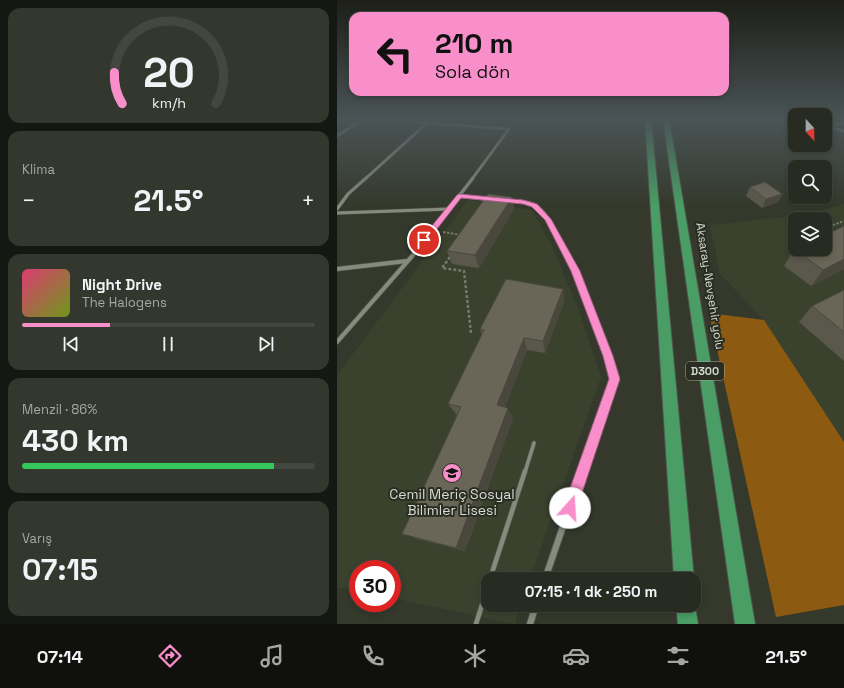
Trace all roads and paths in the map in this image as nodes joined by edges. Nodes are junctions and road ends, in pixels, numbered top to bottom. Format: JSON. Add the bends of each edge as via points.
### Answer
{"nodes":[{"id":1,"x":399,"y":148,"type":"edge"},
{"id":2,"x":495,"y":148,"type":"edge"},
{"id":3,"x":650,"y":148,"type":"edge"},
{"id":4,"x":671,"y":148,"type":"edge"},
{"id":5,"x":459,"y":196,"type":"junction"},
{"id":6,"x":495,"y":199,"type":"edge"},
{"id":7,"x":502,"y":200,"type":"edge"},
{"id":8,"x":337,"y":209,"type":"edge"},
{"id":9,"x":450,"y":209,"type":"junction"},
{"id":10,"x":337,"y":213,"type":"edge"},
{"id":11,"x":844,"y":221,"type":"edge"},
{"id":12,"x":832,"y":225,"type":"edge"},
{"id":13,"x":433,"y":230,"type":"junction"},
{"id":14,"x":461,"y":241,"type":"edge"},
{"id":15,"x":453,"y":252,"type":"edge"},
{"id":16,"x":408,"y":261,"type":"junction"},
{"id":17,"x":337,"y":269,"type":"edge"},
{"id":18,"x":471,"y":333,"type":"dead end"},
{"id":19,"x":337,"y":342,"type":"edge"},
{"id":20,"x":534,"y":443,"type":"dead end"},
{"id":21,"x":492,"y":572,"type":"edge"},
{"id":22,"x":547,"y":572,"type":"edge"},
{"id":23,"x":683,"y":572,"type":"edge"},
{"id":24,"x":481,"y":608,"type":"edge"},
{"id":25,"x":534,"y":612,"type":"edge"},
{"id":26,"x":687,"y":612,"type":"edge"},
{"id":27,"x":476,"y":624,"type":"edge"},
{"id":28,"x":530,"y":624,"type":"edge"},
{"id":29,"x":688,"y":624,"type":"edge"},
{"id":30,"x":745,"y":624,"type":"edge"}],
"edges":[{"from":1,"to":8,"type":"street","via":[[348,194]]},
{"from":2,"to":5,"type":"street"},
{"from":3,"to":23,"type":"highway","number":"D300"},
{"from":4,"to":30,"type":"highway","name":"Aksaray-Nevşehir yolu","number":"D300"},
{"from":5,"to":6,"type":"street"},
{"from":5,"to":9,"type":"street"},
{"from":7,"to":22,"type":"street","via":[[535,205],[548,219],[575,271],[608,356],[614,379]]},
{"from":9,"to":10,"type":"street"},
{"from":9,"to":13,"type":"street"},
{"from":11,"to":12,"type":"path"},
{"from":13,"to":14,"type":"path","via":[[465,236]]},
{"from":13,"to":16,"type":"street"},
{"from":15,"to":18,"type":"path","via":[[442,268],[464,271]]},
{"from":16,"to":17,"type":"street"},
{"from":16,"to":19,"type":"street"},
{"from":20,"to":21,"type":"lane"},
{"from":24,"to":27,"type":"lane"},
{"from":25,"to":28,"type":"street"},
{"from":26,"to":29,"type":"highway"}]}
